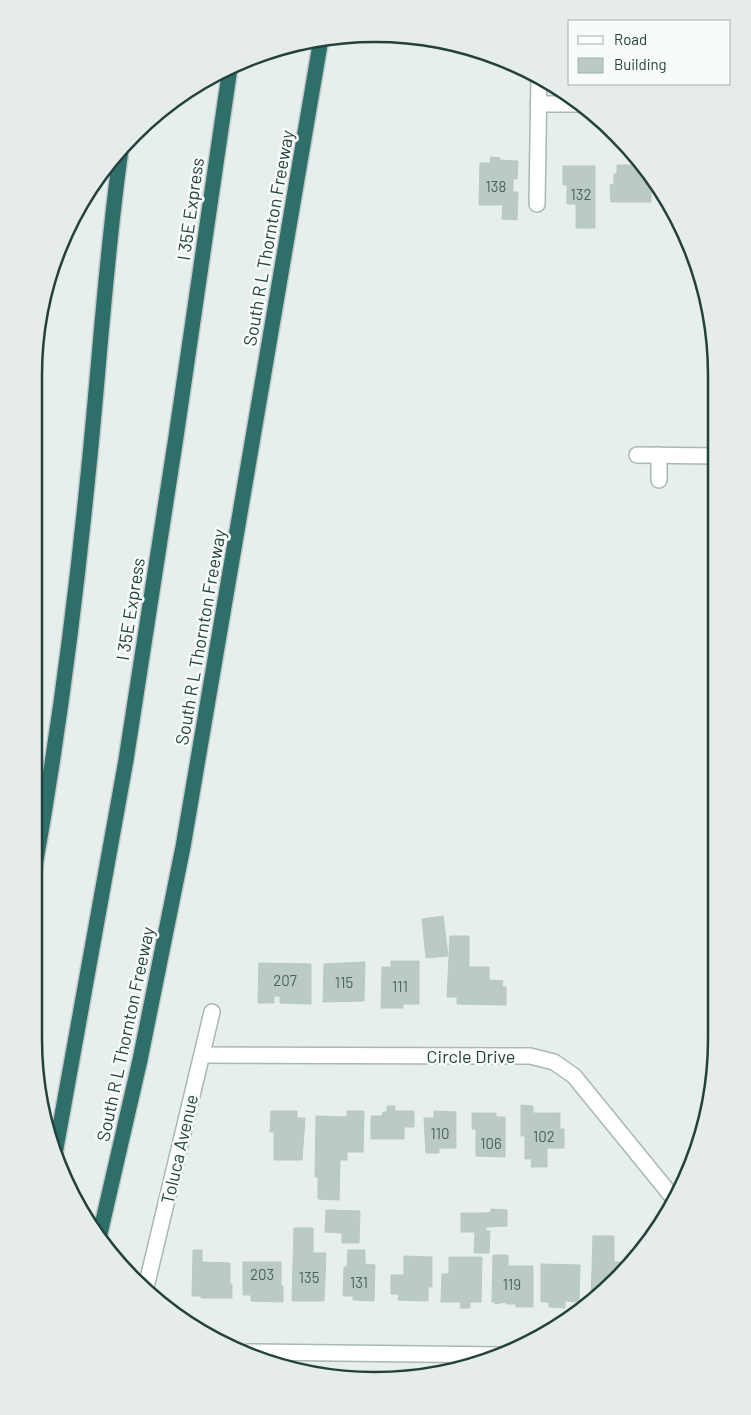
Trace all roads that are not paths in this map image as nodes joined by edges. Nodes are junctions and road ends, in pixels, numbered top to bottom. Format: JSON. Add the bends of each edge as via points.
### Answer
{"nodes":[{"id":1,"x":320,"y":47,"type":"edge"},
{"id":2,"x":229,"y":77,"type":"edge"},
{"id":3,"x":539,"y":85,"type":"edge"},
{"id":4,"x":538,"y":104,"type":"junction"},
{"id":5,"x":568,"y":104,"type":"edge"},
{"id":6,"x":120,"y":162,"type":"edge"},
{"id":7,"x":537,"y":204,"type":"dead end"},
{"id":8,"x":637,"y":455,"type":"dead end"},
{"id":9,"x":659,"y":455,"type":"junction"},
{"id":10,"x":708,"y":456,"type":"edge"},
{"id":11,"x":659,"y":480,"type":"dead end"},
{"id":12,"x":42,"y":828,"type":"edge"},
{"id":13,"x":212,"y":1012,"type":"dead end"},
{"id":14,"x":202,"y":1054,"type":"junction"},
{"id":15,"x":58,"y":1139,"type":"edge"},
{"id":16,"x":670,"y":1194,"type":"edge"},
{"id":17,"x":102,"y":1229,"type":"edge"},
{"id":18,"x":147,"y":1282,"type":"edge"},
{"id":19,"x":261,"y":1352,"type":"edge"},
{"id":20,"x":484,"y":1355,"type":"edge"}],
"edges":[{"from":1,"to":17,"type":"highway","name":"South R L Thornton Freeway","via":[[183,847]]},
{"from":2,"to":15,"type":"highway","name":"I 35E Express","via":[[127,750]]},
{"from":3,"to":4,"type":"street"},
{"from":4,"to":5,"type":"street"},
{"from":4,"to":7,"type":"street"},
{"from":6,"to":12,"type":"highway","via":[[84,516]]},
{"from":8,"to":9,"type":"street"},
{"from":9,"to":10,"type":"street"},
{"from":9,"to":11,"type":"street"},
{"from":13,"to":14,"type":"street","name":"Toluca Avenue"},
{"from":14,"to":16,"type":"street","name":"Circle Drive","via":[[530,1056],[554,1062],[574,1076]]},
{"from":14,"to":18,"type":"street","name":"Toluca Avenue"},
{"from":19,"to":20,"type":"street"}]}
